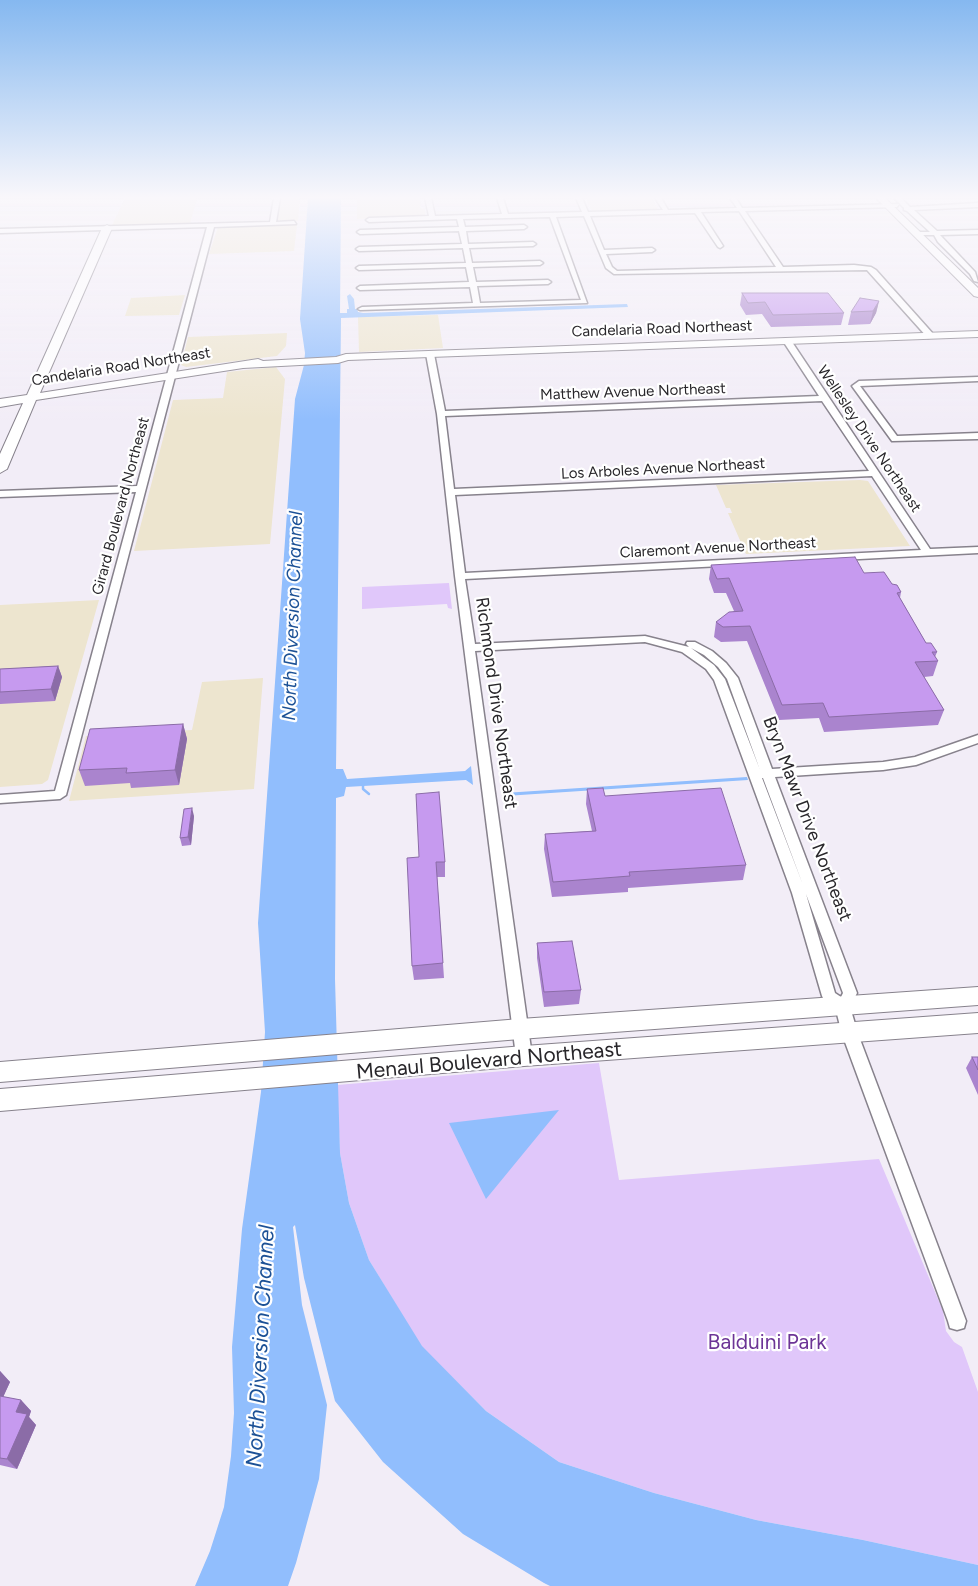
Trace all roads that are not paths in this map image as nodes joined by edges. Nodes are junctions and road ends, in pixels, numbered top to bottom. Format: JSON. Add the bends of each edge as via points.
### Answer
{"nodes":[{"id":1,"x":88,"y":272,"type":"edge"},
{"id":2,"x":199,"y":272,"type":"edge"},
{"id":3,"x":470,"y":272,"type":"edge"},
{"id":4,"x":574,"y":272,"type":"edge"},
{"id":5,"x":615,"y":272,"type":"edge"},
{"id":6,"x":657,"y":272,"type":"edge"},
{"id":7,"x":875,"y":272,"type":"edge"},
{"id":8,"x":959,"y":272,"type":"edge"},
{"id":9,"x":967,"y":272,"type":"edge"},
{"id":10,"x":977,"y":281,"type":"edge"},
{"id":11,"x":548,"y":282,"type":"dead end"},
{"id":12,"x":473,"y":285,"type":"junction"},
{"id":13,"x":360,"y":288,"type":"dead end"},
{"id":14,"x":978,"y":294,"type":"edge"},
{"id":15,"x":477,"y":306,"type":"junction"},
{"id":16,"x":362,"y":309,"type":"dead end"},
{"id":17,"x":978,"y":334,"type":"edge"},
{"id":18,"x":931,"y":336,"type":"junction"},
{"id":19,"x":787,"y":341,"type":"junction"},
{"id":20,"x":430,"y":354,"type":"junction"},
{"id":21,"x":172,"y":374,"type":"junction"},
{"id":22,"x":978,"y":379,"type":"edge"},
{"id":23,"x":32,"y":398,"type":"junction"},
{"id":24,"x":825,"y":398,"type":"junction"},
{"id":25,"x":0,"y":403,"type":"edge"},
{"id":26,"x":441,"y":414,"type":"junction"},
{"id":27,"x":978,"y":436,"type":"edge"},
{"id":28,"x":0,"y":469,"type":"edge"},
{"id":29,"x":876,"y":473,"type":"junction"},
{"id":30,"x":142,"y":488,"type":"junction"},
{"id":31,"x":451,"y":492,"type":"junction"},
{"id":32,"x":0,"y":494,"type":"edge"},
{"id":33,"x":978,"y":550,"type":"edge"},
{"id":34,"x":927,"y":552,"type":"junction"},
{"id":35,"x":460,"y":576,"type":"junction"},
{"id":36,"x":470,"y":644,"type":"junction"},
{"id":37,"x":978,"y":739,"type":"edge"},
{"id":38,"x":762,"y":774,"type":"junction"},
{"id":39,"x":0,"y":799,"type":"edge"},
{"id":40,"x":978,"y":996,"type":"edge"},
{"id":41,"x":843,"y":1007,"type":"junction"},
{"id":42,"x":978,"y":1023,"type":"edge"},
{"id":43,"x":520,"y":1029,"type":"junction"},
{"id":44,"x":850,"y":1034,"type":"junction"},
{"id":45,"x":344,"y":1044,"type":"joint"},
{"id":46,"x":241,"y":1052,"type":"joint"},
{"id":47,"x":524,"y":1056,"type":"junction"},
{"id":48,"x":0,"y":1072,"type":"edge"},
{"id":49,"x":238,"y":1081,"type":"joint"},
{"id":50,"x":0,"y":1100,"type":"edge"},
{"id":51,"x":957,"y":1321,"type":"dead end"}],
"edges":[{"from":1,"to":23,"type":"main road"},
{"from":2,"to":21,"type":"street","name":"Girard Boulevard Northeast"},
{"from":3,"to":12,"type":"street"},
{"from":4,"to":15,"type":"street","via":[[585,302]]},
{"from":5,"to":6,"type":"street"},
{"from":7,"to":18,"type":"street"},
{"from":8,"to":14,"type":"main road"},
{"from":9,"to":10,"type":"main road"},
{"from":11,"to":12,"type":"street"},
{"from":12,"to":13,"type":"street"},
{"from":12,"to":15,"type":"street"},
{"from":15,"to":16,"type":"street"},
{"from":17,"to":18,"type":"main road","name":"Candelaria Road Northeast"},
{"from":18,"to":19,"type":"main road","name":"Candelaria Road Northeast"},
{"from":19,"to":20,"type":"main road","name":"Candelaria Road Northeast"},
{"from":19,"to":24,"type":"street","name":"Wellesley Drive Northeast"},
{"from":20,"to":21,"type":"main road","name":"Candelaria Road Northeast","via":[[294,360]]},
{"from":20,"to":26,"type":"street","name":"Richmond Drive Northeast"},
{"from":21,"to":23,"type":"main road","name":"Candelaria Road Northeast"},
{"from":21,"to":30,"type":"street","name":"Girard Boulevard Northeast"},
{"from":22,"to":27,"type":"street","via":[[859,383],[856,386],[898,440]]},
{"from":23,"to":25,"type":"main road","name":"Candelaria Road Northeast"},
{"from":23,"to":28,"type":"main road"},
{"from":24,"to":26,"type":"street","name":"Matthew Avenue Northeast"},
{"from":24,"to":29,"type":"street","name":"Wellesley Drive Northeast"},
{"from":26,"to":31,"type":"street","name":"Richmond Drive Northeast"},
{"from":29,"to":31,"type":"street","name":"Los Arboles Avenue Northeast"},
{"from":29,"to":34,"type":"street","name":"Wellesley Drive Northeast"},
{"from":30,"to":32,"type":"street"},
{"from":30,"to":39,"type":"street","name":"Girard Boulevard Northeast","via":[[60,795]]},
{"from":31,"to":35,"type":"street","name":"Richmond Drive Northeast"},
{"from":33,"to":34,"type":"street","name":"Claremont Avenue Northeast"},
{"from":34,"to":35,"type":"street","name":"Claremont Avenue Northeast"},
{"from":35,"to":36,"type":"street","name":"Richmond Drive Northeast"},
{"from":36,"to":38,"type":"street","name":"Bryn Mawr Drive Northeast","via":[[645,639],[703,654],[719,679]]},
{"from":36,"to":43,"type":"street","name":"Richmond Drive Northeast"},
{"from":37,"to":38,"type":"street","via":[[916,761]]},
{"from":38,"to":41,"type":"street","name":"Bryn Mawr Drive Northeast","via":[[829,996]]},
{"from":38,"to":41,"type":"street","name":"Bryn Mawr Drive Northeast","via":[[850,993]]},
{"from":40,"to":41,"type":"main road","name":"Menaul Boulevard Northeast"},
{"from":41,"to":43,"type":"main road","name":"Menaul Boulevard Northeast"},
{"from":41,"to":44,"type":"street","name":"Bryn Mawr Drive Northeast"},
{"from":42,"to":44,"type":"main road","name":"Menaul Boulevard Northeast"},
{"from":43,"to":45,"type":"main road","name":"Menaul Boulevard Northeast"},
{"from":43,"to":47,"type":"street","name":"Richmond Drive Northeast"},
{"from":44,"to":47,"type":"main road","name":"Menaul Boulevard Northeast"},
{"from":44,"to":51,"type":"street","name":"Bryn Mawr Drive Northeast"},
{"from":45,"to":46,"type":"main road","name":"Menaul Boulevard Northeast"},
{"from":46,"to":48,"type":"main road","name":"Menaul Boulevard Northeast"},
{"from":47,"to":49,"type":"main road","name":"Menaul Boulevard Northeast"},
{"from":49,"to":50,"type":"main road","name":"Menaul Boulevard Northeast"}]}
